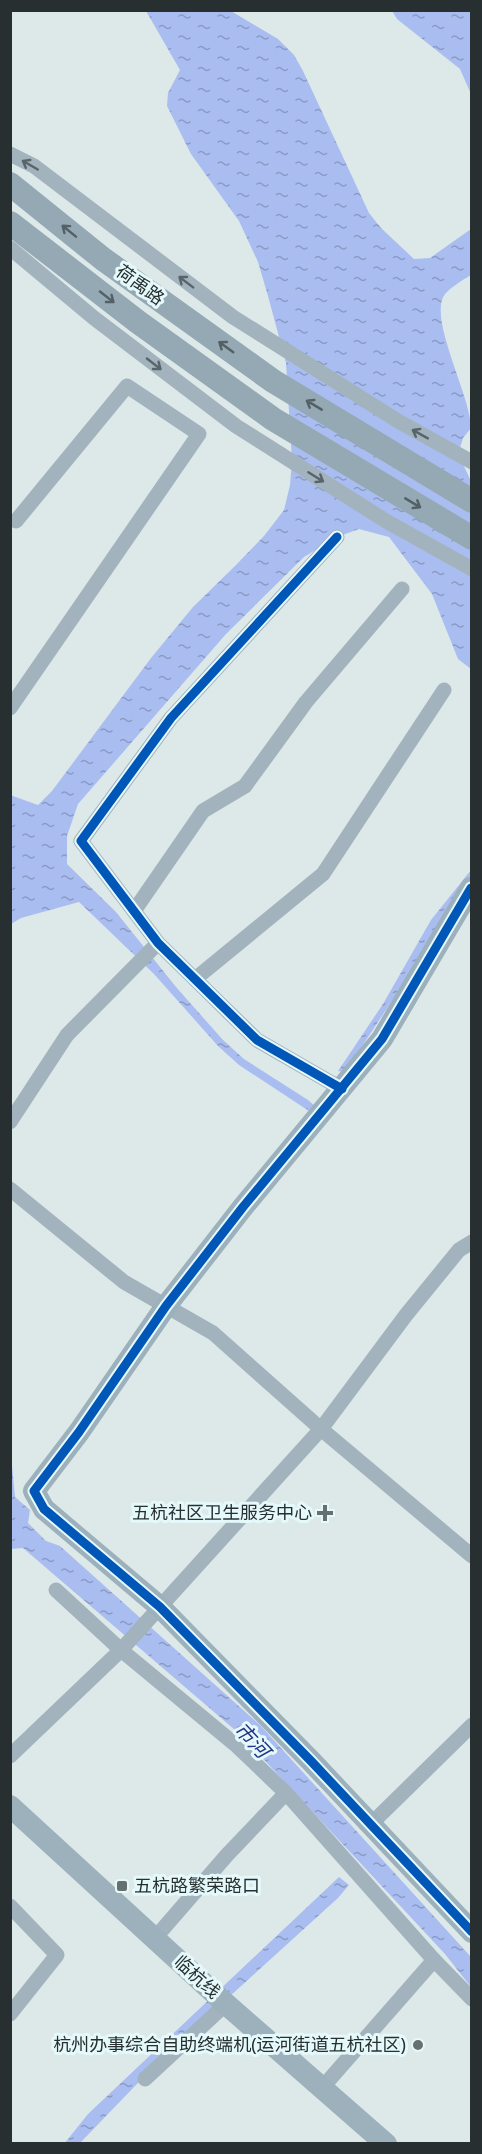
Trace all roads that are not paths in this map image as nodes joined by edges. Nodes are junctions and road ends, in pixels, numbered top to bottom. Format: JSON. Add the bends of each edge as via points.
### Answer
{"nodes":[{"id":1,"x":10,"y":154,"type":"edge"},
{"id":2,"x":10,"y":184,"type":"edge"},
{"id":3,"x":10,"y":223,"type":"edge"},
{"id":4,"x":10,"y":248,"type":"edge"},
{"id":5,"x":471,"y":462,"type":"edge"},
{"id":6,"x":471,"y":501,"type":"edge"},
{"id":7,"x":16,"y":521,"type":"dead end"},
{"id":8,"x":337,"y":537,"type":"dead end"},
{"id":9,"x":471,"y":538,"type":"edge"},
{"id":10,"x":471,"y":569,"type":"edge"},
{"id":11,"x":402,"y":589,"type":"dead end"},
{"id":12,"x":444,"y":690,"type":"dead end"},
{"id":13,"x":10,"y":708,"type":"edge"},
{"id":14,"x":471,"y":888,"type":"edge"},
{"id":15,"x":134,"y":911,"type":"junction"},
{"id":16,"x":158,"y":943,"type":"junction"},
{"id":17,"x":195,"y":980,"type":"junction"},
{"id":18,"x":342,"y":1089,"type":"junction"},
{"id":19,"x":10,"y":1122,"type":"edge"},
{"id":20,"x":10,"y":1189,"type":"edge"},
{"id":21,"x":471,"y":1242,"type":"edge"},
{"id":22,"x":166,"y":1306,"type":"junction"},
{"id":23,"x":321,"y":1429,"type":"junction"},
{"id":24,"x":471,"y":1556,"type":"edge"},
{"id":25,"x":56,"y":1590,"type":"dead end"},
{"id":26,"x":160,"y":1608,"type":"junction"},
{"id":27,"x":122,"y":1650,"type":"junction"},
{"id":28,"x":471,"y":1725,"type":"edge"},
{"id":29,"x":10,"y":1756,"type":"edge"},
{"id":30,"x":286,"y":1793,"type":"junction"},
{"id":31,"x":10,"y":1806,"type":"edge"},
{"id":32,"x":371,"y":1824,"type":"junction"},
{"id":33,"x":10,"y":1906,"type":"edge"},
{"id":34,"x":469,"y":1924,"type":"edge"},
{"id":35,"x":154,"y":1938,"type":"junction"},
{"id":36,"x":434,"y":1960,"type":"junction"},
{"id":37,"x":219,"y":1997,"type":"junction"},
{"id":38,"x":471,"y":1999,"type":"edge"},
{"id":39,"x":10,"y":2014,"type":"edge"},
{"id":40,"x":145,"y":2079,"type":"dead end"},
{"id":41,"x":322,"y":2088,"type":"junction"},
{"id":42,"x":386,"y":2144,"type":"edge"}],
"edges":[{"from":5,"to":1,"type":"street","one_way":true,"via":[[232,317],[34,166]]},
{"from":6,"to":2,"type":"main road","name":"荷禹路","one_way":true,"via":[[273,381],[103,259]]},
{"from":3,"to":9,"type":"main road","name":"荷禹路","one_way":true,"via":[[273,419]]},
{"from":4,"to":10,"type":"street","one_way":true,"via":[[236,426],[386,521]]},
{"from":7,"to":13,"type":"street","via":[[127,386],[199,434]]},
{"from":8,"to":15,"type":"street","via":[[171,718],[81,841]]},
{"from":11,"to":15,"type":"street","via":[[306,702],[245,786],[203,811]]},
{"from":12,"to":17,"type":"street","via":[[323,874]]},
{"from":14,"to":18,"type":"street","via":[[382,1039]]},
{"from":15,"to":16,"type":"street"},
{"from":16,"to":17,"type":"street"},
{"from":16,"to":19,"type":"street","via":[[67,1035]]},
{"from":17,"to":18,"type":"street","via":[[257,1040]]},
{"from":18,"to":22,"type":"street"},
{"from":20,"to":22,"type":"street","via":[[124,1282]]},
{"from":21,"to":23,"type":"street","via":[[459,1250],[406,1315]]},
{"from":22,"to":23,"type":"street","via":[[213,1333]]},
{"from":22,"to":26,"type":"street","via":[[34,1491],[44,1509]]},
{"from":23,"to":24,"type":"street"},
{"from":23,"to":26,"type":"street"},
{"from":25,"to":27,"type":"street"},
{"from":26,"to":27,"type":"street"},
{"from":26,"to":32,"type":"street"},
{"from":27,"to":29,"type":"street"},
{"from":27,"to":30,"type":"street","via":[[237,1746]]},
{"from":28,"to":32,"type":"street"},
{"from":30,"to":35,"type":"street"},
{"from":30,"to":36,"type":"street"},
{"from":31,"to":35,"type":"street","name":"临杭线"},
{"from":32,"to":34,"type":"street"},
{"from":33,"to":39,"type":"street","via":[[57,1955]]},
{"from":35,"to":37,"type":"street","name":"临杭线"},
{"from":36,"to":38,"type":"street"},
{"from":36,"to":41,"type":"street"},
{"from":37,"to":40,"type":"street"},
{"from":37,"to":41,"type":"street","name":"临杭线"},
{"from":41,"to":42,"type":"street","name":"临杭线"}]}
